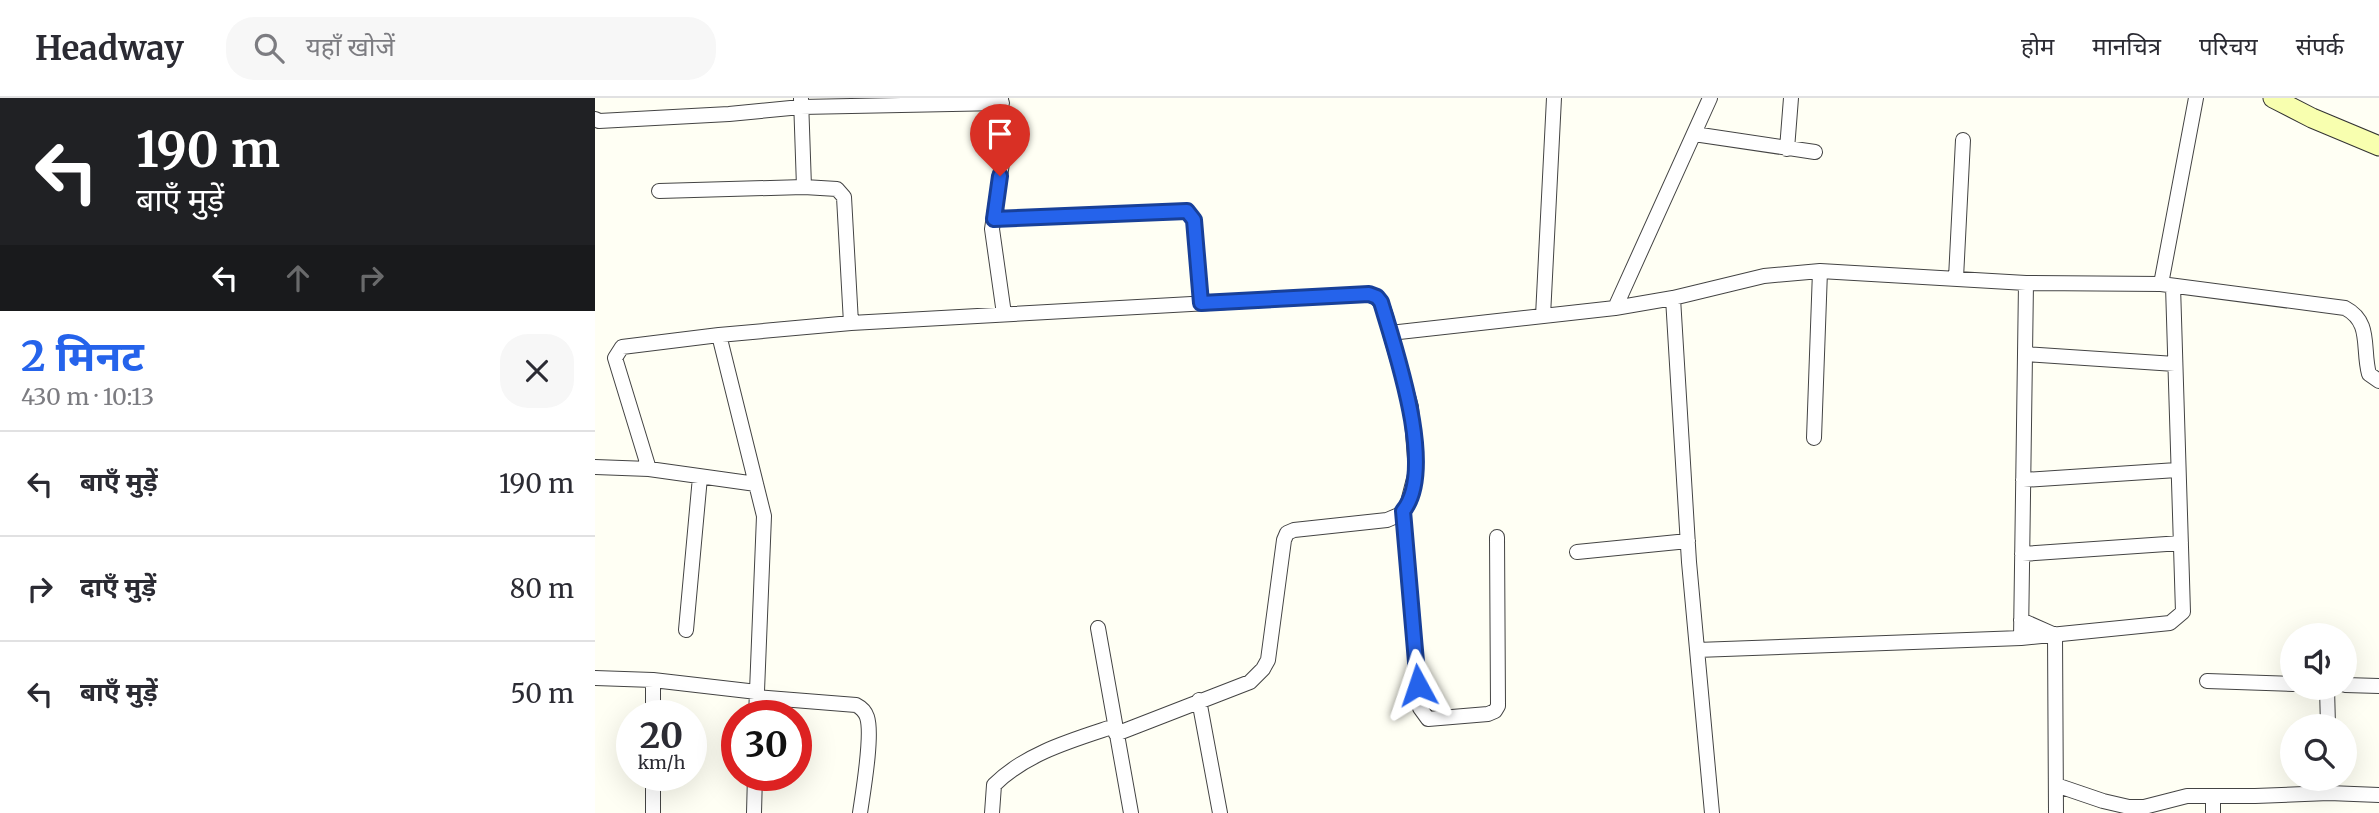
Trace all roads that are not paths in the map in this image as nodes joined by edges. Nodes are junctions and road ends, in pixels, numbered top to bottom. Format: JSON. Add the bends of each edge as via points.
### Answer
{"nodes":[{"id":1,"x":1554,"y":98,"type":"edge"},
{"id":2,"x":1710,"y":98,"type":"edge"},
{"id":3,"x":1791,"y":98,"type":"edge"},
{"id":4,"x":2196,"y":98,"type":"edge"},
{"id":5,"x":2273,"y":98,"type":"edge"},
{"id":6,"x":1001,"y":100,"type":"edge"},
{"id":7,"x":801,"y":103,"type":"edge"},
{"id":8,"x":595,"y":119,"type":"edge"},
{"id":9,"x":1694,"y":134,"type":"junction"},
{"id":10,"x":1963,"y":140,"type":"dead end"},
{"id":11,"x":2379,"y":146,"type":"edge"},
{"id":12,"x":1787,"y":149,"type":"junction"},
{"id":13,"x":1815,"y":152,"type":"dead end"},
{"id":14,"x":804,"y":187,"type":"junction"},
{"id":15,"x":659,"y":191,"type":"dead end"},
{"id":16,"x":994,"y":219,"type":"junction"},
{"id":17,"x":1820,"y":271,"type":"junction"},
{"id":18,"x":1956,"y":278,"type":"junction"},
{"id":19,"x":2026,"y":283,"type":"junction"},
{"id":20,"x":2167,"y":285,"type":"junction"},
{"id":21,"x":1673,"y":298,"type":"junction"},
{"id":22,"x":1201,"y":303,"type":"junction"},
{"id":23,"x":1615,"y":308,"type":"junction"},
{"id":24,"x":1004,"y":314,"type":"junction"},
{"id":25,"x":1543,"y":316,"type":"junction"},
{"id":26,"x":851,"y":323,"type":"junction"},
{"id":27,"x":1390,"y":333,"type":"junction"},
{"id":28,"x":719,"y":335,"type":"junction"},
{"id":29,"x":2025,"y":354,"type":"junction"},
{"id":30,"x":2175,"y":364,"type":"junction"},
{"id":31,"x":2379,"y":381,"type":"edge"},
{"id":32,"x":1814,"y":438,"type":"dead end"},
{"id":33,"x":595,"y":467,"type":"edge"},
{"id":34,"x":649,"y":469,"type":"junction"},
{"id":35,"x":2178,"y":470,"type":"junction"},
{"id":36,"x":700,"y":477,"type":"junction"},
{"id":37,"x":2023,"y":480,"type":"junction"},
{"id":38,"x":756,"y":484,"type":"junction"},
{"id":39,"x":1403,"y":511,"type":"junction"},
{"id":40,"x":1497,"y":537,"type":"dead end"},
{"id":41,"x":1688,"y":541,"type":"junction"},
{"id":42,"x":2181,"y":543,"type":"junction"},
{"id":43,"x":1577,"y":552,"type":"dead end"},
{"id":44,"x":2022,"y":554,"type":"junction"},
{"id":45,"x":2021,"y":620,"type":"junction"},
{"id":46,"x":1098,"y":628,"type":"dead end"},
{"id":47,"x":686,"y":630,"type":"dead end"},
{"id":48,"x":2055,"y":635,"type":"junction"},
{"id":49,"x":2021,"y":638,"type":"junction"},
{"id":50,"x":1697,"y":650,"type":"junction"},
{"id":51,"x":595,"y":678,"type":"edge"},
{"id":52,"x":653,"y":680,"type":"junction"},
{"id":53,"x":2207,"y":681,"type":"dead end"},
{"id":54,"x":2280,"y":684,"type":"edge"},
{"id":55,"x":2357,"y":685,"type":"edge"},
{"id":56,"x":2379,"y":686,"type":"edge"},
{"id":57,"x":757,"y":695,"type":"junction"},
{"id":58,"x":653,"y":700,"type":"edge"},
{"id":59,"x":757,"y":700,"type":"edge"},
{"id":60,"x":1199,"y":700,"type":"junction"},
{"id":61,"x":1115,"y":730,"type":"junction"},
{"id":62,"x":2056,"y":785,"type":"junction"},
{"id":63,"x":653,"y":791,"type":"edge"},
{"id":64,"x":755,"y":791,"type":"edge"},
{"id":65,"x":2292,"y":791,"type":"edge"},
{"id":66,"x":2357,"y":791,"type":"edge"},
{"id":67,"x":2379,"y":795,"type":"edge"},
{"id":68,"x":2213,"y":796,"type":"junction"},
{"id":69,"x":653,"y":813,"type":"edge"},
{"id":70,"x":754,"y":813,"type":"edge"},
{"id":71,"x":860,"y":813,"type":"edge"},
{"id":72,"x":992,"y":813,"type":"edge"},
{"id":73,"x":1131,"y":813,"type":"edge"},
{"id":74,"x":1220,"y":813,"type":"edge"},
{"id":75,"x":1712,"y":813,"type":"edge"},
{"id":76,"x":2056,"y":813,"type":"edge"},
{"id":77,"x":2213,"y":813,"type":"edge"}],
"edges":[{"from":1,"to":25,"type":"street"},
{"from":2,"to":9,"type":"street"},
{"from":3,"to":12,"type":"street"},
{"from":4,"to":20,"type":"street"},
{"from":5,"to":11,"type":"street"},
{"from":6,"to":7,"type":"street"},
{"from":6,"to":16,"type":"street","via":[[1004,150]]},
{"from":7,"to":8,"type":"street","via":[[729,114]]},
{"from":7,"to":14,"type":"street"},
{"from":9,"to":12,"type":"street"},
{"from":9,"to":23,"type":"street"},
{"from":10,"to":18,"type":"street"},
{"from":12,"to":13,"type":"street"},
{"from":14,"to":15,"type":"street"},
{"from":14,"to":26,"type":"street","via":[[837,189],[844,197]]},
{"from":16,"to":22,"type":"street","via":[[1187,211],[1194,220]]},
{"from":16,"to":24,"type":"street"},
{"from":17,"to":18,"type":"street"},
{"from":17,"to":21,"type":"street","via":[[1764,276]]},
{"from":17,"to":32,"type":"street"},
{"from":18,"to":19,"type":"street"},
{"from":19,"to":20,"type":"street"},
{"from":19,"to":29,"type":"street"},
{"from":20,"to":30,"type":"street"},
{"from":20,"to":31,"type":"street","via":[[2345,308],[2360,319],[2369,374]]},
{"from":21,"to":23,"type":"street"},
{"from":21,"to":41,"type":"street"},
{"from":22,"to":24,"type":"street"},
{"from":22,"to":27,"type":"street","via":[[1369,294],[1381,302]]},
{"from":23,"to":25,"type":"street"},
{"from":24,"to":26,"type":"street"},
{"from":25,"to":27,"type":"street"},
{"from":26,"to":28,"type":"street"},
{"from":27,"to":39,"type":"street","via":[[1411,407],[1416,471]]},
{"from":28,"to":34,"type":"street","via":[[618,351],[615,358]]},
{"from":28,"to":38,"type":"street"},
{"from":29,"to":30,"type":"street"},
{"from":29,"to":37,"type":"street"},
{"from":30,"to":35,"type":"street"},
{"from":33,"to":34,"type":"street"},
{"from":34,"to":36,"type":"street"},
{"from":35,"to":37,"type":"street"},
{"from":35,"to":42,"type":"street"},
{"from":36,"to":38,"type":"street"},
{"from":36,"to":47,"type":"street"},
{"from":37,"to":44,"type":"street"},
{"from":38,"to":57,"type":"street","via":[[764,516]]},
{"from":39,"to":40,"type":"street","via":[[1420,708],[1428,719],[1488,714],[1498,706]]},
{"from":39,"to":60,"type":"street","via":[[1387,520],[1287,533],[1268,660],[1250,682]]},
{"from":41,"to":43,"type":"street"},
{"from":41,"to":50,"type":"street"},
{"from":42,"to":44,"type":"street"},
{"from":42,"to":48,"type":"street","via":[[2183,612],[2178,618],[2170,623]]},
{"from":44,"to":45,"type":"street"},
{"from":45,"to":48,"type":"street"},
{"from":45,"to":49,"type":"street"},
{"from":46,"to":61,"type":"street"},
{"from":48,"to":49,"type":"street"},
{"from":48,"to":62,"type":"street"},
{"from":49,"to":50,"type":"street"},
{"from":50,"to":75,"type":"street"},
{"from":51,"to":52,"type":"street"},
{"from":52,"to":57,"type":"street"},
{"from":52,"to":58,"type":"street"},
{"from":53,"to":54,"type":"street"},
{"from":55,"to":56,"type":"street"},
{"from":57,"to":59,"type":"street"},
{"from":57,"to":71,"type":"street","via":[[856,705],[864,710],[869,724]]},
{"from":60,"to":61,"type":"street"},
{"from":60,"to":74,"type":"street"},
{"from":61,"to":72,"type":"street","via":[[1061,744],[1001,778],[994,785]]},
{"from":61,"to":73,"type":"street"},
{"from":62,"to":68,"type":"street","via":[[2129,807],[2186,796]]},
{"from":62,"to":76,"type":"street"},
{"from":63,"to":69,"type":"street"},
{"from":64,"to":70,"type":"street"},
{"from":65,"to":68,"type":"street"},
{"from":66,"to":67,"type":"street"},
{"from":68,"to":77,"type":"street"}]}
